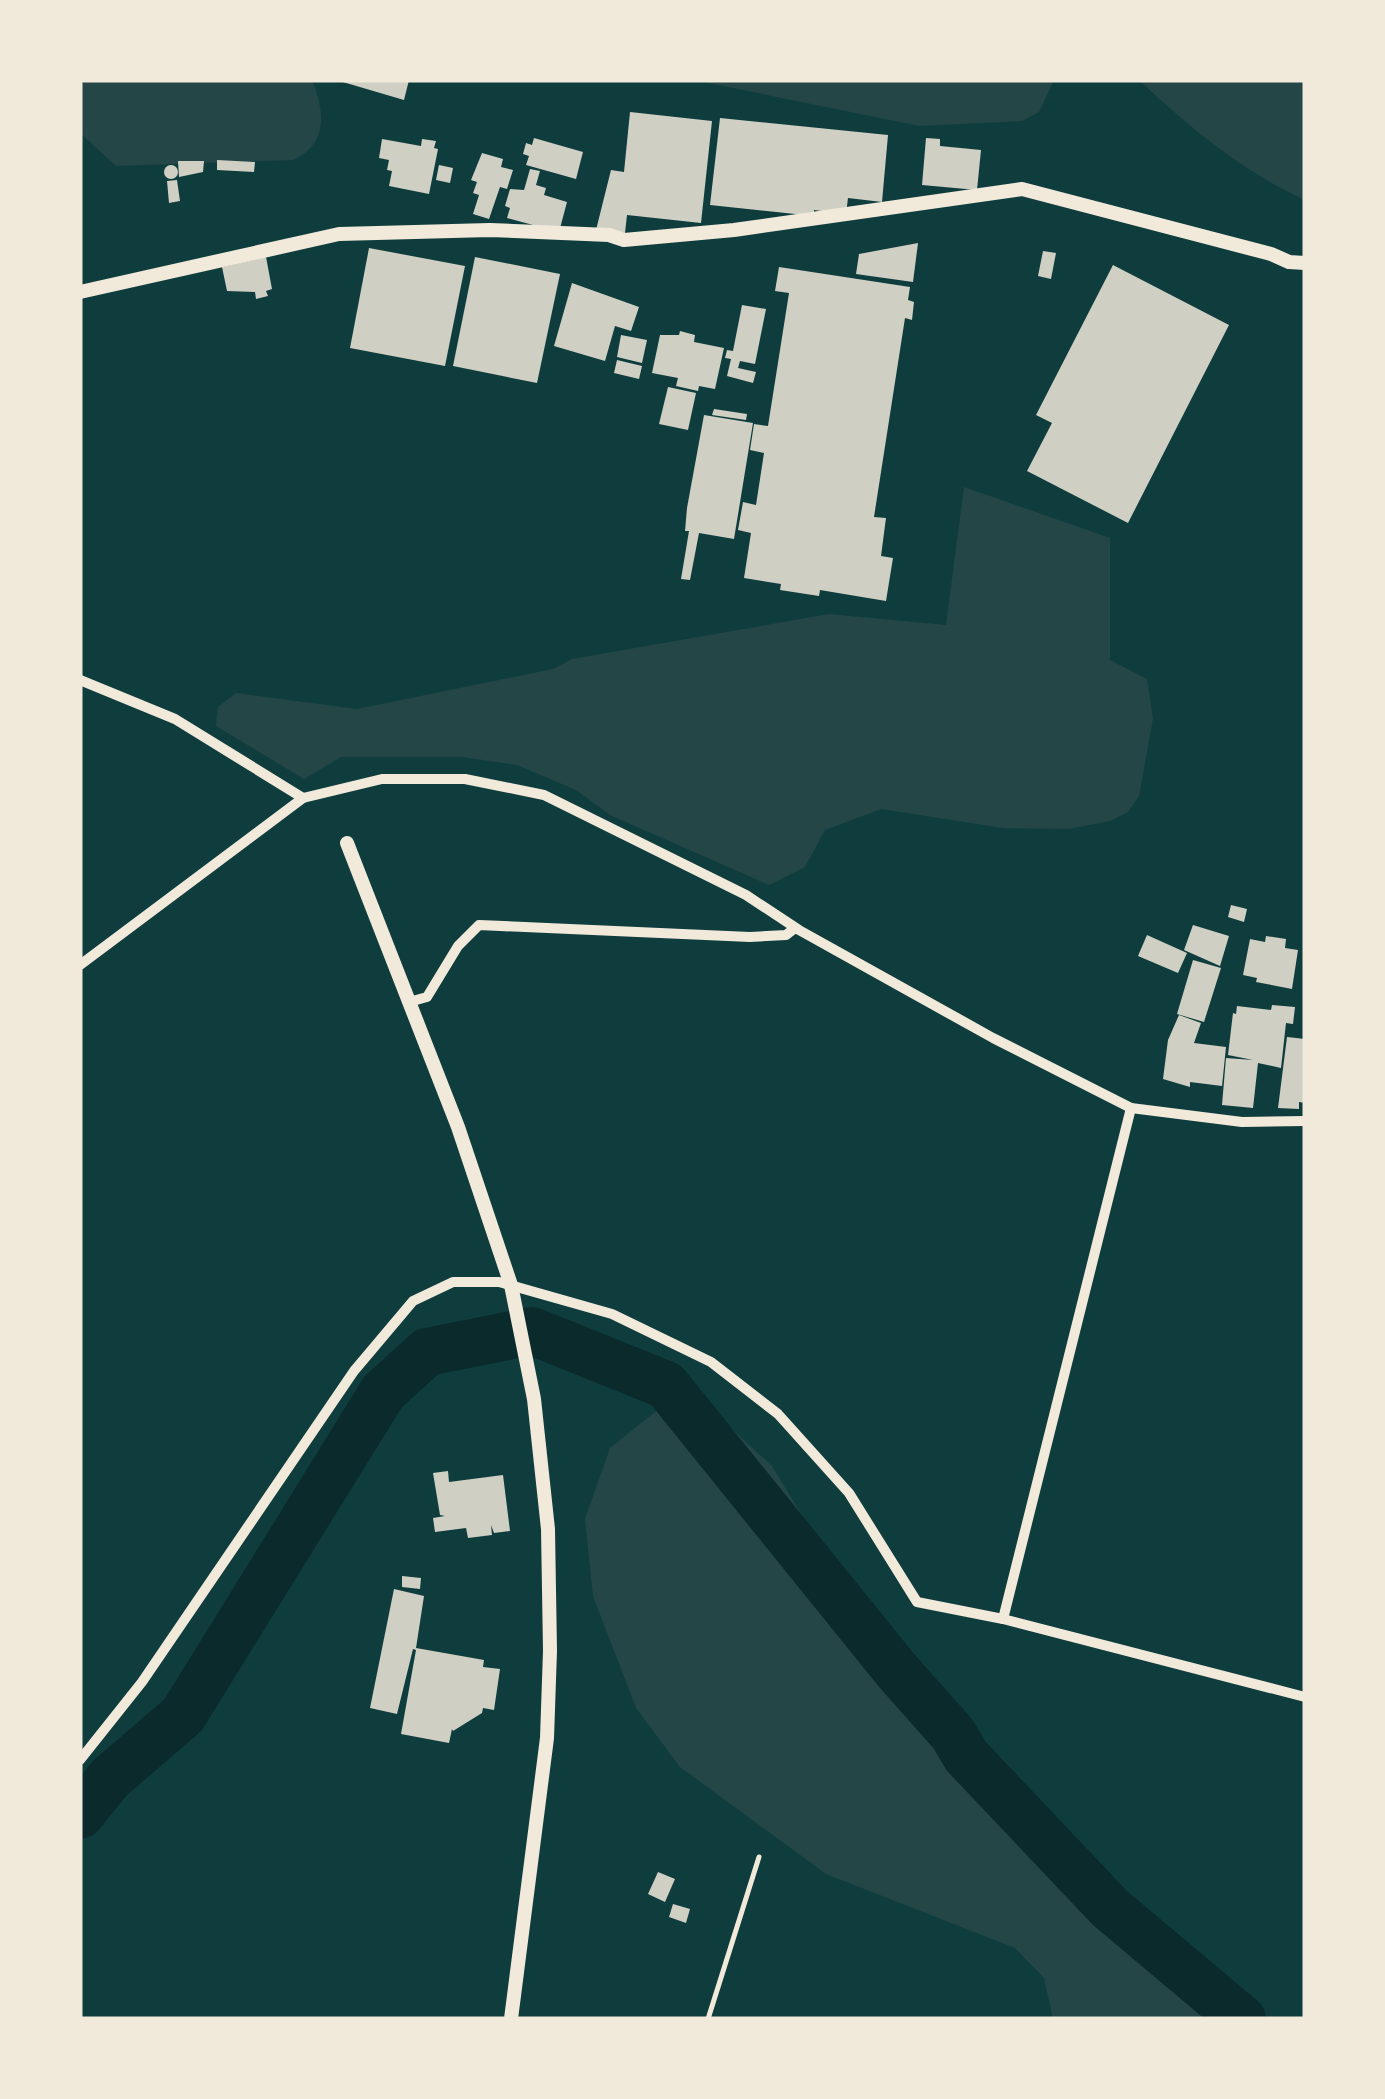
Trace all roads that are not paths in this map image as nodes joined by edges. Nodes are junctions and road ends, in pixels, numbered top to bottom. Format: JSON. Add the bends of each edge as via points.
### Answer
{"nodes":[{"id":1,"x":1305,"y":264,"type":"edge"},
{"id":2,"x":80,"y":292,"type":"edge"},
{"id":3,"x":80,"y":680,"type":"edge"},
{"id":4,"x":303,"y":798,"type":"junction"},
{"id":5,"x":347,"y":842,"type":"dead end"},
{"id":6,"x":795,"y":928,"type":"junction"},
{"id":7,"x":80,"y":964,"type":"edge"},
{"id":8,"x":409,"y":1002,"type":"junction"},
{"id":9,"x":1131,"y":1108,"type":"junction"},
{"id":10,"x":1305,"y":1121,"type":"edge"},
{"id":11,"x":511,"y":1286,"type":"junction"},
{"id":12,"x":1003,"y":1619,"type":"junction"},
{"id":13,"x":1305,"y":1698,"type":"edge"},
{"id":14,"x":80,"y":1760,"type":"edge"},
{"id":15,"x":511,"y":2019,"type":"edge"}],
"edges":[{"from":1,"to":2,"type":"street","via":[[1022,188],[624,240],[490,230],[339,234]]},
{"from":3,"to":4,"type":"street","via":[[175,720]]},
{"from":4,"to":6,"type":"street","via":[[382,778],[466,780],[544,795],[746,896]]},
{"from":4,"to":7,"type":"street"},
{"from":5,"to":8,"type":"street"},
{"from":6,"to":8,"type":"street","via":[[786,935],[750,936],[479,925],[426,997]]},
{"from":6,"to":9,"type":"street"},
{"from":8,"to":11,"type":"street"},
{"from":9,"to":10,"type":"street","via":[[1242,1122]]},
{"from":9,"to":12,"type":"street"},
{"from":11,"to":12,"type":"street","via":[[612,1314],[711,1362],[778,1414],[849,1493],[917,1602]]},
{"from":11,"to":14,"type":"street","via":[[454,1282],[413,1301],[354,1371],[142,1682]]},
{"from":11,"to":15,"type":"street","via":[[534,1399],[548,1529],[548,1720]]},
{"from":12,"to":13,"type":"street"}]}
